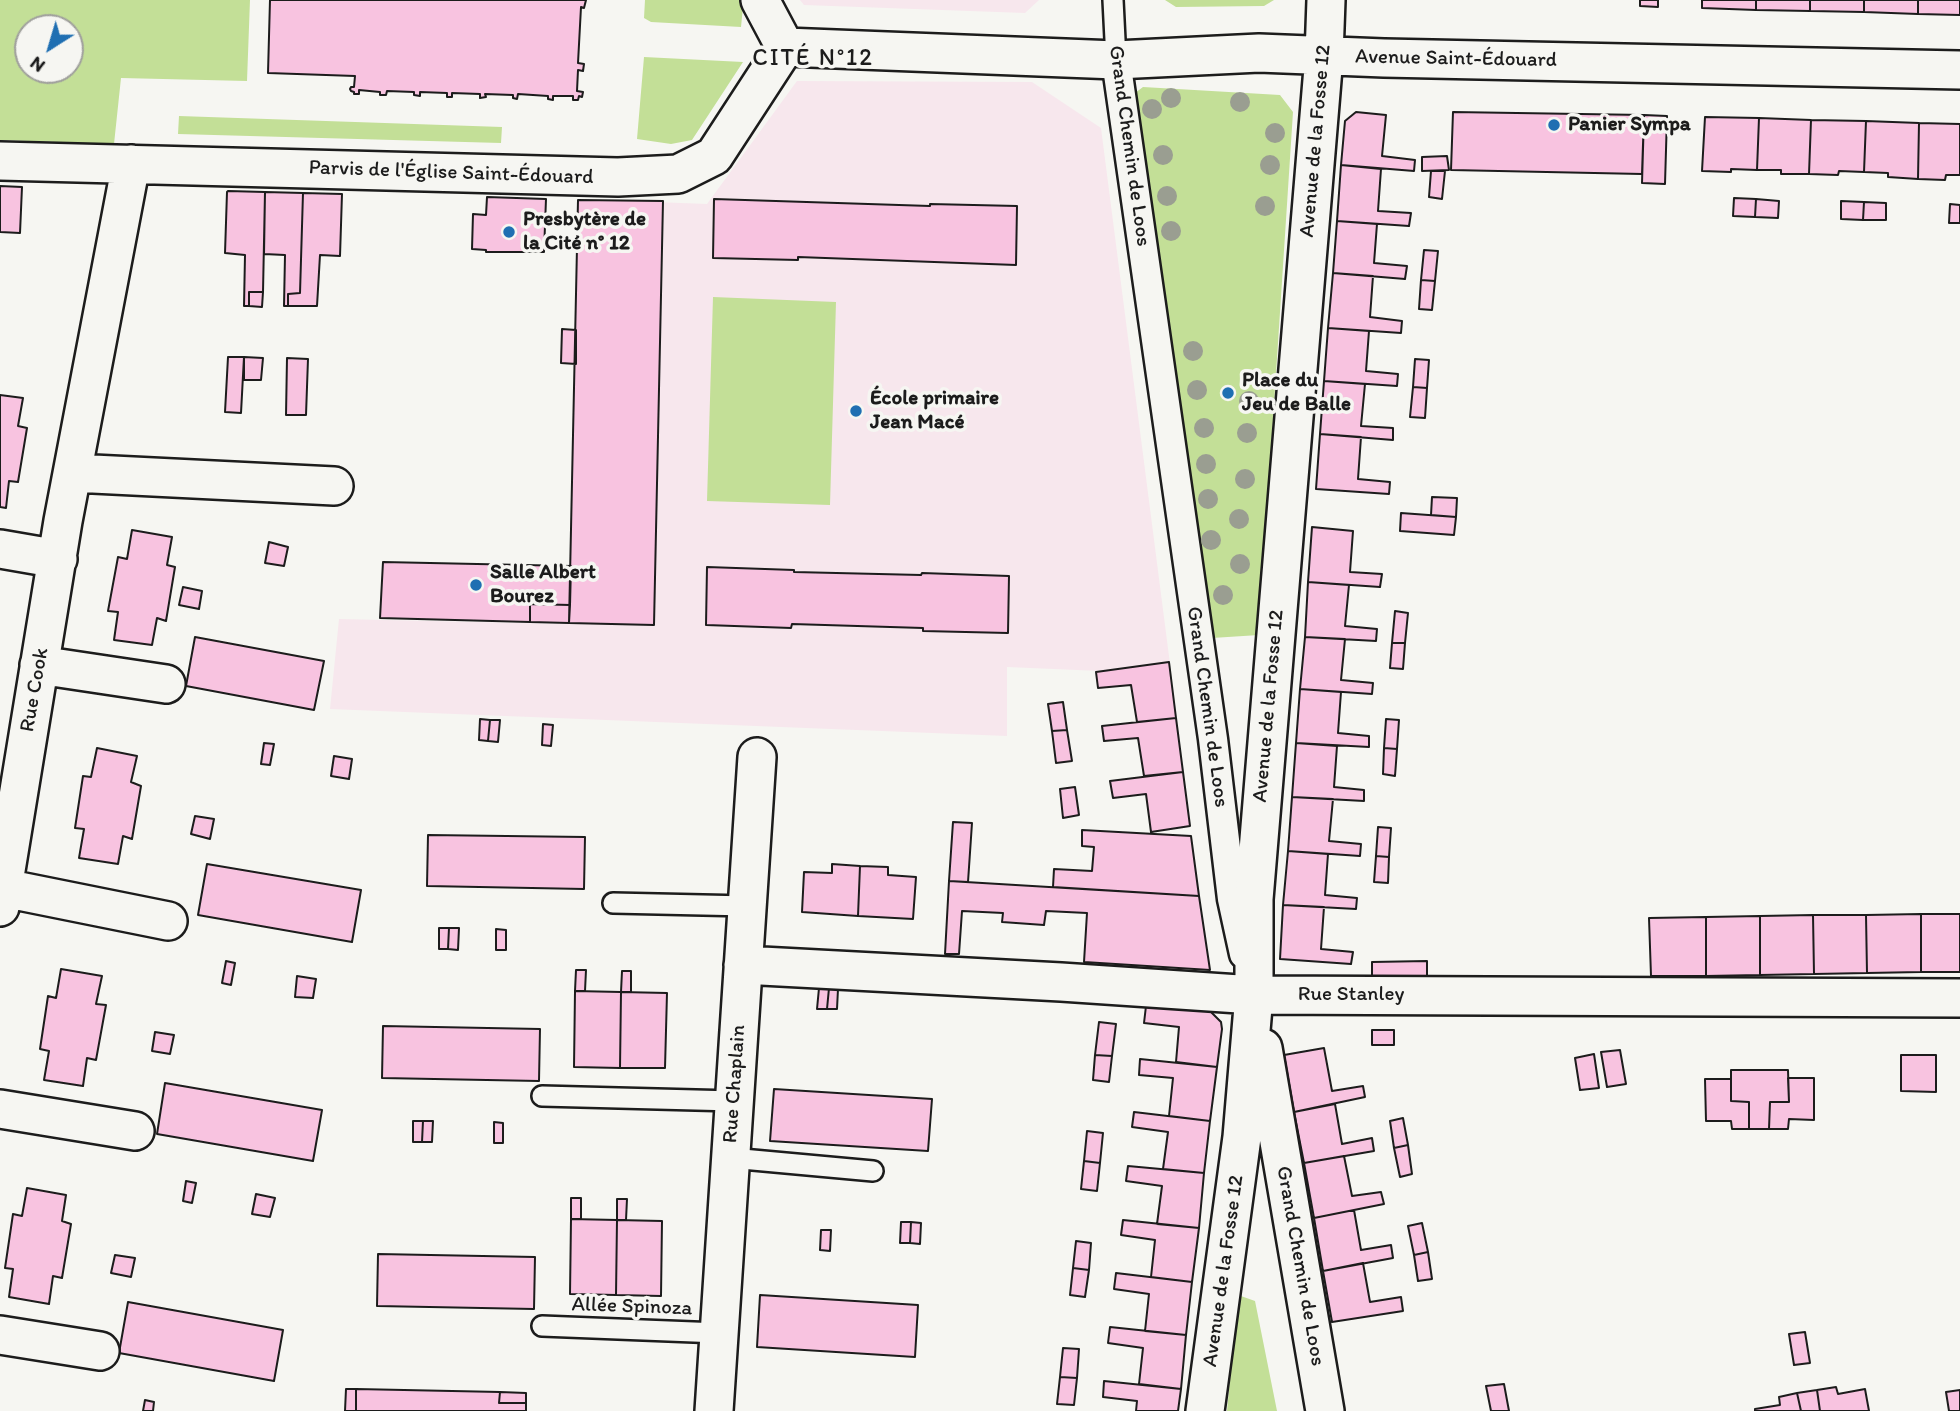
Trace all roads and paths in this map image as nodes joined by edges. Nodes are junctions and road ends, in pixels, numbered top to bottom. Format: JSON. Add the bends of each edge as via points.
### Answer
{"nodes":[{"id":1,"x":760,"y":0,"type":"edge"},
{"id":2,"x":1114,"y":0,"type":"edge"},
{"id":3,"x":1326,"y":0,"type":"edge"},
{"id":4,"x":785,"y":47,"type":"junction"},
{"id":5,"x":1324,"y":56,"type":"junction"},
{"id":6,"x":1116,"y":60,"type":"junction"},
{"id":7,"x":1960,"y":70,"type":"edge"},
{"id":8,"x":0,"y":162,"type":"edge"},
{"id":9,"x":131,"y":164,"type":"junction"},
{"id":10,"x":73,"y":473,"type":"junction"},
{"id":11,"x":334,"y":486,"type":"dead end"},
{"id":12,"x":0,"y":549,"type":"edge"},
{"id":13,"x":58,"y":559,"type":"junction"},
{"id":14,"x":39,"y":665,"type":"junction"},
{"id":15,"x":166,"y":684,"type":"dead end"},
{"id":16,"x":757,"y":757,"type":"dead end"},
{"id":17,"x":10,"y":770,"type":"edge"},
{"id":18,"x":2,"y":897,"type":"edge"},
{"id":19,"x":613,"y":903,"type":"dead end"},
{"id":20,"x":748,"y":906,"type":"junction"},
{"id":21,"x":168,"y":921,"type":"dead end"},
{"id":22,"x":743,"y":965,"type":"junction"},
{"id":23,"x":1254,"y":995,"type":"junction"},
{"id":24,"x":1960,"y":998,"type":"edge"},
{"id":25,"x":542,"y":1096,"type":"dead end"},
{"id":26,"x":734,"y":1101,"type":"junction"},
{"id":27,"x":0,"y":1109,"type":"edge"},
{"id":28,"x":135,"y":1131,"type":"dead end"},
{"id":29,"x":731,"y":1158,"type":"junction"},
{"id":30,"x":873,"y":1171,"type":"dead end"},
{"id":31,"x":542,"y":1326,"type":"dead end"},
{"id":32,"x":719,"y":1333,"type":"junction"},
{"id":33,"x":0,"y":1335,"type":"edge"},
{"id":34,"x":100,"y":1351,"type":"dead end"},
{"id":35,"x":714,"y":1411,"type":"edge"},
{"id":36,"x":1206,"y":1411,"type":"edge"},
{"id":37,"x":1325,"y":1411,"type":"edge"}],
"edges":[{"from":1,"to":4,"type":"street"},
{"from":2,"to":6,"type":"lane","name":"Grand Chemin de Loos"},
{"from":3,"to":5,"type":"street","name":"Avenue de la Fosse 12"},
{"from":4,"to":6,"type":"street","name":"Avenue Saint-Édouard"},
{"from":4,"to":9,"type":"street","name":"Parvis de l'Église Saint-Édouard","via":[[714,156],[678,174],[618,177]]},
{"from":5,"to":6,"type":"street","name":"Avenue Saint-Édouard","via":[[1259,53]]},
{"from":5,"to":7,"type":"street","name":"Avenue Saint-Édouard"},
{"from":5,"to":23,"type":"street","name":"Avenue de la Fosse 12","via":[[1254,900]]},
{"from":6,"to":23,"type":"street","name":"Grand Chemin de Loos","via":[[1232,899]]},
{"from":8,"to":9,"type":"street","name":"Parvis de l'Église Saint-Édouard"},
{"from":9,"to":10,"type":"street","name":"Rue Cook"},
{"from":10,"to":11,"type":"street"},
{"from":10,"to":13,"type":"street","name":"Rue Cook"},
{"from":12,"to":13,"type":"street"},
{"from":13,"to":14,"type":"street","name":"Rue Cook"},
{"from":14,"to":15,"type":"street"},
{"from":14,"to":17,"type":"street","name":"Rue Cook"},
{"from":16,"to":20,"type":"street","name":"Rue Chaplain"},
{"from":17,"to":18,"type":"street","name":"Rue Cook"},
{"from":18,"to":21,"type":"street"},
{"from":19,"to":20,"type":"lane"},
{"from":20,"to":22,"type":"street","name":"Rue Chaplain"},
{"from":22,"to":23,"type":"street","name":"Rue Stanley"},
{"from":22,"to":26,"type":"street","name":"Rue Chaplain"},
{"from":23,"to":24,"type":"street","name":"Rue Stanley"},
{"from":23,"to":36,"type":"street","name":"Avenue de la Fosse 12","via":[[1242,1137]]},
{"from":23,"to":37,"type":"street","name":"Grand Chemin de Loos"},
{"from":25,"to":26,"type":"lane"},
{"from":26,"to":29,"type":"street","name":"Rue Chaplain"},
{"from":27,"to":28,"type":"street"},
{"from":29,"to":30,"type":"lane"},
{"from":29,"to":32,"type":"street","name":"Rue Chaplain"},
{"from":31,"to":32,"type":"lane","name":"Allée Spinoza"},
{"from":32,"to":35,"type":"street","name":"Rue Chaplain"},
{"from":33,"to":34,"type":"street"}]}
